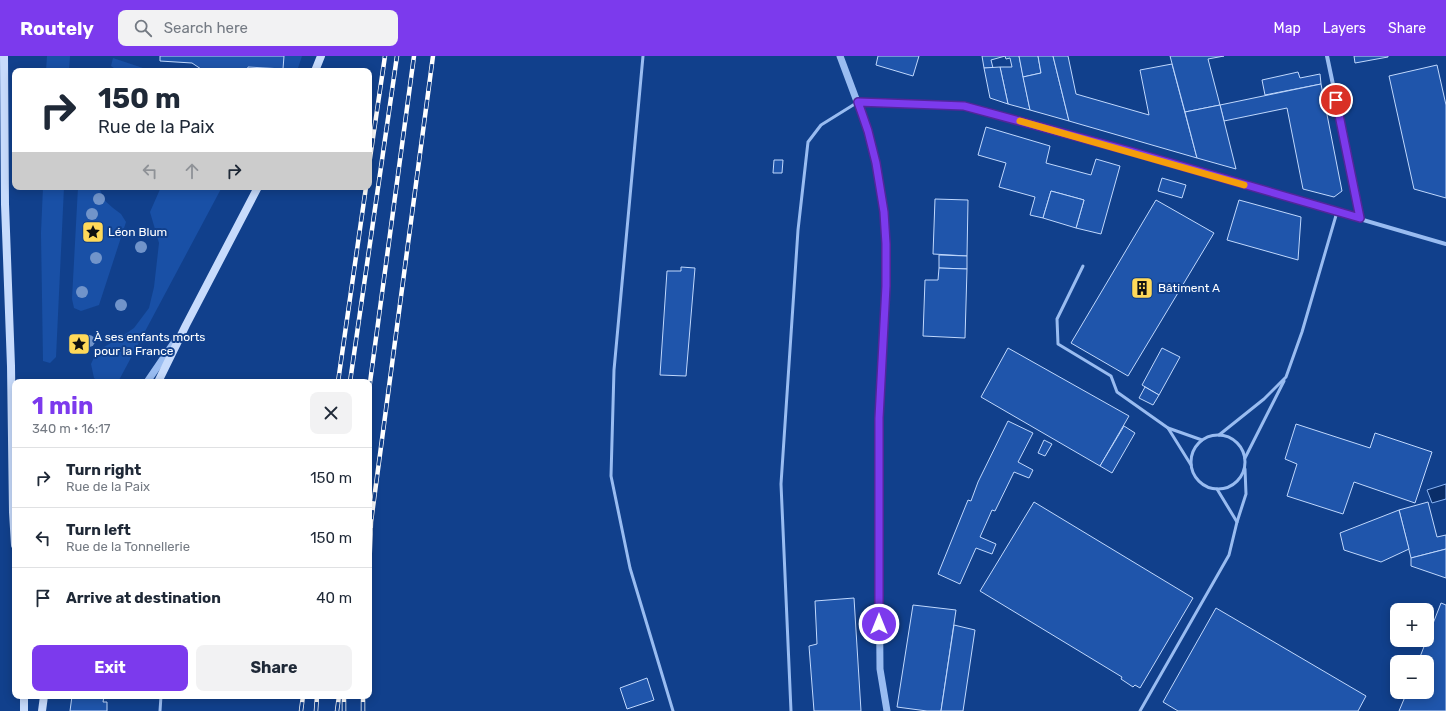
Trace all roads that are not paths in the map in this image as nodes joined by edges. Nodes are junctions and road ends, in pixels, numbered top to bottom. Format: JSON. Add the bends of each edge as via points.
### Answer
{"nodes":[{"id":1,"x":4,"y":56,"type":"edge"},
{"id":2,"x":321,"y":56,"type":"edge"},
{"id":3,"x":643,"y":56,"type":"edge"},
{"id":4,"x":840,"y":56,"type":"edge"},
{"id":5,"x":1327,"y":56,"type":"edge"},
{"id":6,"x":316,"y":68,"type":"edge"},
{"id":7,"x":858,"y":102,"type":"junction"},
{"id":8,"x":256,"y":190,"type":"edge"},
{"id":9,"x":2,"y":202,"type":"edge"},
{"id":10,"x":1337,"y":212,"type":"junction"},
{"id":11,"x":1360,"y":218,"type":"junction"},
{"id":12,"x":1446,"y":244,"type":"edge"},
{"id":13,"x":1083,"y":266,"type":"dead end"},
{"id":14,"x":186,"y":325,"type":"junction"},
{"id":15,"x":1286,"y":378,"type":"junction"},
{"id":16,"x":149,"y":379,"type":"edge"},
{"id":17,"x":159,"y":379,"type":"edge"},
{"id":18,"x":12,"y":387,"type":"edge"},
{"id":19,"x":1168,"y":428,"type":"junction"},
{"id":20,"x":1219,"y":435,"type":"junction"},
{"id":21,"x":1202,"y":440,"type":"junction"},
{"id":22,"x":1245,"y":458,"type":"junction"},
{"id":23,"x":1192,"y":466,"type":"junction"},
{"id":24,"x":1245,"y":467,"type":"junction"},
{"id":25,"x":1217,"y":489,"type":"junction"},
{"id":26,"x":1237,"y":522,"type":"junction"},
{"id":27,"x":24,"y":699,"type":"edge"},
{"id":28,"x":44,"y":699,"type":"edge"},
{"id":29,"x":161,"y":699,"type":"edge"},
{"id":30,"x":24,"y":711,"type":"edge"},
{"id":31,"x":42,"y":711,"type":"edge"},
{"id":32,"x":160,"y":711,"type":"edge"},
{"id":33,"x":673,"y":711,"type":"edge"},
{"id":34,"x":791,"y":711,"type":"edge"},
{"id":35,"x":887,"y":711,"type":"edge"},
{"id":36,"x":1140,"y":711,"type":"edge"}],
"edges":[{"from":1,"to":9,"type":"main road"},
{"from":2,"to":6,"type":"main road"},
{"from":3,"to":33,"type":"lane","via":[[614,370],[612,476],[630,568]]},
{"from":4,"to":7,"type":"street"},
{"from":5,"to":11,"type":"street"},
{"from":7,"to":10,"type":"street","via":[[964,106]]},
{"from":7,"to":34,"type":"lane","via":[[821,125],[808,142],[798,230],[781,484]]},
{"from":7,"to":35,"type":"street","via":[[876,163],[886,244],[879,418],[879,548],[880,669]]},
{"from":8,"to":14,"type":"main road"},
{"from":9,"to":18,"type":"main road"},
{"from":10,"to":11,"type":"street"},
{"from":10,"to":15,"type":"lane","via":[[1307,317]]},
{"from":11,"to":12,"type":"street"},
{"from":13,"to":19,"type":"lane","via":[[1057,319],[1058,344],[1111,376],[1117,392]]},
{"from":14,"to":16,"type":"street"},
{"from":14,"to":17,"type":"main road"},
{"from":15,"to":20,"type":"lane"},
{"from":15,"to":22,"type":"lane"},
{"from":19,"to":21,"type":"lane"},
{"from":19,"to":23,"type":"lane"},
{"from":20,"to":21,"type":"lane"},
{"from":20,"to":22,"type":"lane","via":[[1237,441]]},
{"from":21,"to":23,"type":"lane","via":[[1195,447]]},
{"from":22,"to":24,"type":"lane"},
{"from":23,"to":25,"type":"lane","via":[[1200,482]]},
{"from":24,"to":25,"type":"lane","via":[[1242,476],[1235,483]]},
{"from":24,"to":26,"type":"lane","via":[[1246,494]]},
{"from":25,"to":26,"type":"lane"},
{"from":26,"to":36,"type":"lane","via":[[1229,555]]},
{"from":27,"to":30,"type":"main road"},
{"from":28,"to":31,"type":"main road"},
{"from":29,"to":32,"type":"lane"}]}
